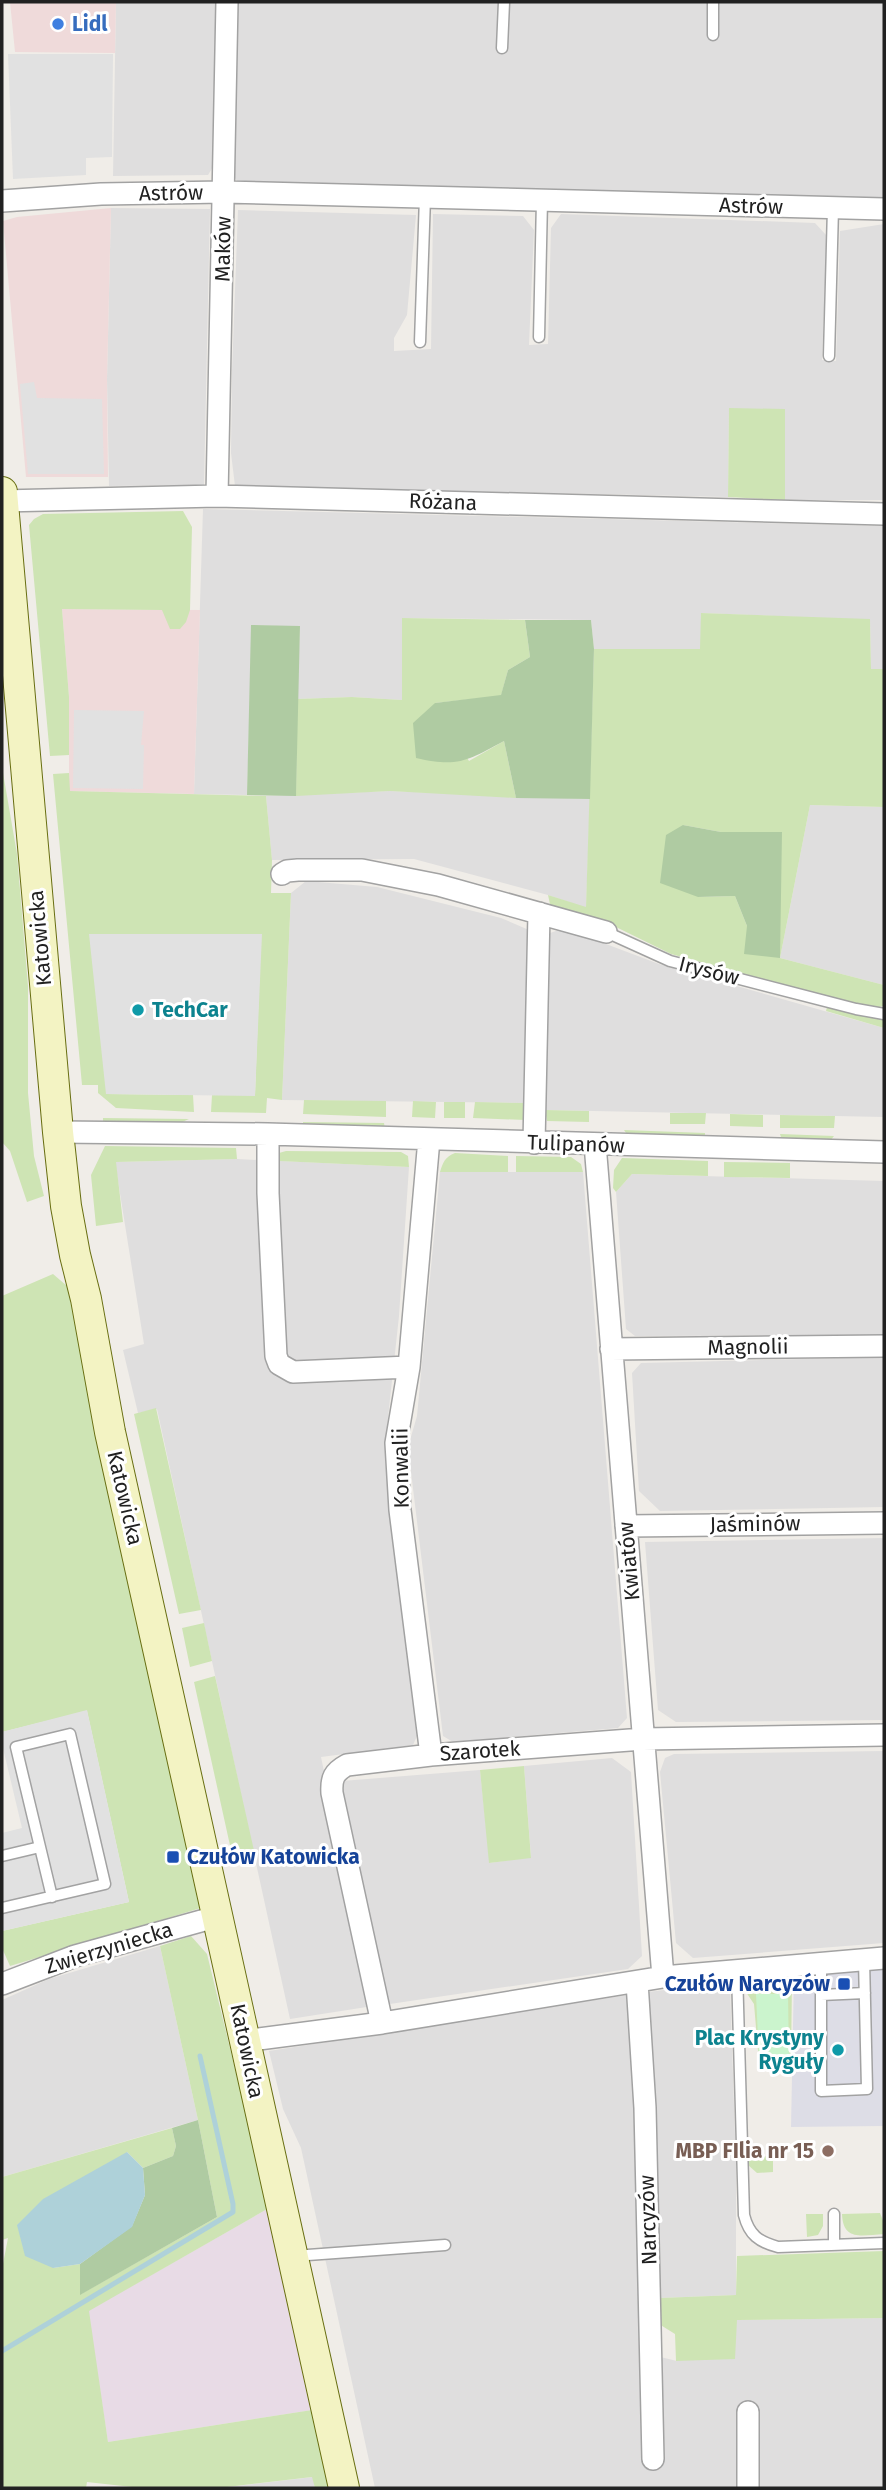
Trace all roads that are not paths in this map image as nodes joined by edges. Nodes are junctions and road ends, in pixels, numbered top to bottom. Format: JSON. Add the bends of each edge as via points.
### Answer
{"nodes":[{"id":1,"x":228,"y":2,"type":"edge"},
{"id":2,"x":503,"y":2,"type":"edge"},
{"id":3,"x":713,"y":2,"type":"edge"},
{"id":4,"x":713,"y":35,"type":"dead end"},
{"id":5,"x":502,"y":48,"type":"dead end"},
{"id":6,"x":224,"y":192,"type":"junction"},
{"id":7,"x":425,"y":197,"type":"junction"},
{"id":8,"x":542,"y":200,"type":"junction"},
{"id":9,"x":2,"y":201,"type":"edge"},
{"id":10,"x":833,"y":208,"type":"junction"},
{"id":11,"x":884,"y":209,"type":"edge"},
{"id":12,"x":539,"y":337,"type":"dead end"},
{"id":13,"x":420,"y":342,"type":"dead end"},
{"id":14,"x":829,"y":356,"type":"dead end"},
{"id":15,"x":216,"y":496,"type":"junction"},
{"id":16,"x":2,"y":498,"type":"edge"},
{"id":17,"x":884,"y":514,"type":"edge"},
{"id":18,"x":282,"y":874,"type":"dead end"},
{"id":19,"x":539,"y":913,"type":"junction"},
{"id":20,"x":606,"y":932,"type":"joint"},
{"id":21,"x":884,"y":1014,"type":"edge"},
{"id":22,"x":58,"y":1132,"type":"junction"},
{"id":23,"x":268,"y":1134,"type":"junction"},
{"id":24,"x":429,"y":1139,"type":"junction"},
{"id":25,"x":534,"y":1143,"type":"junction"},
{"id":26,"x":595,"y":1144,"type":"junction"},
{"id":27,"x":884,"y":1152,"type":"edge"},
{"id":28,"x":884,"y":1346,"type":"edge"},
{"id":29,"x":611,"y":1349,"type":"junction"},
{"id":30,"x":409,"y":1367,"type":"junction"},
{"id":31,"x":884,"y":1522,"type":"edge"},
{"id":32,"x":626,"y":1526,"type":"junction"},
{"id":33,"x":884,"y":1735,"type":"edge"},
{"id":34,"x":643,"y":1739,"type":"junction"},
{"id":35,"x":432,"y":1755,"type":"junction"},
{"id":36,"x":40,"y":1847,"type":"junction"},
{"id":37,"x":2,"y":1856,"type":"edge"},
{"id":38,"x":52,"y":1896,"type":"junction"},
{"id":39,"x":2,"y":1908,"type":"edge"},
{"id":40,"x":219,"y":1916,"type":"junction"},
{"id":41,"x":874,"y":1959,"type":"edge"},
{"id":42,"x":821,"y":1963,"type":"junction"},
{"id":43,"x":737,"y":1970,"type":"junction"},
{"id":44,"x":663,"y":1977,"type":"junction"},
{"id":45,"x":637,"y":1982,"type":"junction"},
{"id":46,"x":2,"y":1984,"type":"edge"},
{"id":47,"x":865,"y":1993,"type":"junction"},
{"id":48,"x":821,"y":1994,"type":"junction"},
{"id":49,"x":382,"y":2023,"type":"junction"},
{"id":50,"x":244,"y":2041,"type":"junction"},
{"id":51,"x":834,"y":2214,"type":"dead end"},
{"id":52,"x":884,"y":2243,"type":"edge"},
{"id":53,"x":445,"y":2245,"type":"dead end"},
{"id":54,"x":834,"y":2245,"type":"junction"},
{"id":55,"x":293,"y":2257,"type":"junction"},
{"id":56,"x":748,"y":2412,"type":"dead end"},
{"id":57,"x":653,"y":2459,"type":"dead end"},
{"id":58,"x":344,"y":2488,"type":"edge"},
{"id":59,"x":748,"y":2488,"type":"edge"}],
"edges":[{"from":1,"to":6,"type":"street","name":"Maków"},
{"from":2,"to":5,"type":"lane"},
{"from":3,"to":4,"type":"lane"},
{"from":6,"to":7,"type":"street","name":"Astrów"},
{"from":6,"to":9,"type":"street","name":"Astrów"},
{"from":6,"to":15,"type":"street","name":"Maków"},
{"from":7,"to":8,"type":"street","name":"Astrów"},
{"from":7,"to":13,"type":"lane"},
{"from":8,"to":10,"type":"street","name":"Astrów"},
{"from":8,"to":12,"type":"lane"},
{"from":10,"to":11,"type":"street","name":"Astrów"},
{"from":10,"to":14,"type":"lane"},
{"from":15,"to":16,"type":"street","name":"Różana"},
{"from":15,"to":17,"type":"street","name":"Różana"},
{"from":16,"to":22,"type":"main road","name":"Katowicka"},
{"from":18,"to":19,"type":"street","name":"Irysów","via":[[362,870]]},
{"from":19,"to":20,"type":"street","name":"Irysów"},
{"from":19,"to":25,"type":"street"},
{"from":20,"to":21,"type":"lane","name":"Irysów","via":[[670,961]]},
{"from":22,"to":23,"type":"street","name":"Tulipanów"},
{"from":22,"to":40,"type":"main road","name":"Katowicka","via":[[66,1206],[110,1432]]},
{"from":23,"to":24,"type":"street","name":"Tulipanów"},
{"from":23,"to":30,"type":"street","via":[[279,1364],[293,1372]]},
{"from":24,"to":25,"type":"street","name":"Tulipanów"},
{"from":24,"to":30,"type":"street","name":"Konwalii"},
{"from":25,"to":26,"type":"street","name":"Tulipanów"},
{"from":26,"to":27,"type":"street","name":"Tulipanów"},
{"from":26,"to":29,"type":"street","name":"Kwiatów"},
{"from":28,"to":29,"type":"street","name":"Magnolii"},
{"from":29,"to":32,"type":"street","name":"Kwiatów"},
{"from":30,"to":35,"type":"street","name":"Konwalii","via":[[396,1443],[400,1510]]},
{"from":31,"to":32,"type":"street","name":"Jaśminów"},
{"from":32,"to":34,"type":"street","name":"Kwiatów"},
{"from":33,"to":34,"type":"street","name":"Szarotek"},
{"from":34,"to":35,"type":"street","name":"Szarotek"},
{"from":34,"to":44,"type":"street","name":"Kwiatów"},
{"from":35,"to":49,"type":"street","name":"Szarotek","via":[[346,1765],[331,1783]]},
{"from":36,"to":37,"type":"lane"},
{"from":36,"to":38,"type":"lane"},
{"from":36,"to":38,"type":"lane","via":[[16,1747],[70,1734],[106,1884]]},
{"from":38,"to":39,"type":"lane"},
{"from":40,"to":46,"type":"street","name":"Zwierzyniecka","via":[[75,1956]]},
{"from":40,"to":50,"type":"main road","name":"Katowicka"},
{"from":41,"to":42,"type":"street"},
{"from":41,"to":47,"type":"lane"},
{"from":42,"to":43,"type":"street"},
{"from":42,"to":48,"type":"lane"},
{"from":43,"to":44,"type":"street"},
{"from":43,"to":54,"type":"lane","via":[[747,2225],[762,2243],[778,2247]]},
{"from":44,"to":45,"type":"street"},
{"from":45,"to":49,"type":"street"},
{"from":45,"to":57,"type":"street","name":"Narcyzów","via":[[645,2108]]},
{"from":47,"to":48,"type":"lane"},
{"from":47,"to":48,"type":"lane","via":[[867,2089],[821,2091]]},
{"from":49,"to":50,"type":"street"},
{"from":50,"to":55,"type":"main road","name":"Katowicka"},
{"from":51,"to":54,"type":"lane"},
{"from":52,"to":54,"type":"lane"},
{"from":53,"to":55,"type":"lane"},
{"from":55,"to":58,"type":"main road","name":"Katowicka"},
{"from":56,"to":59,"type":"street"}]}
